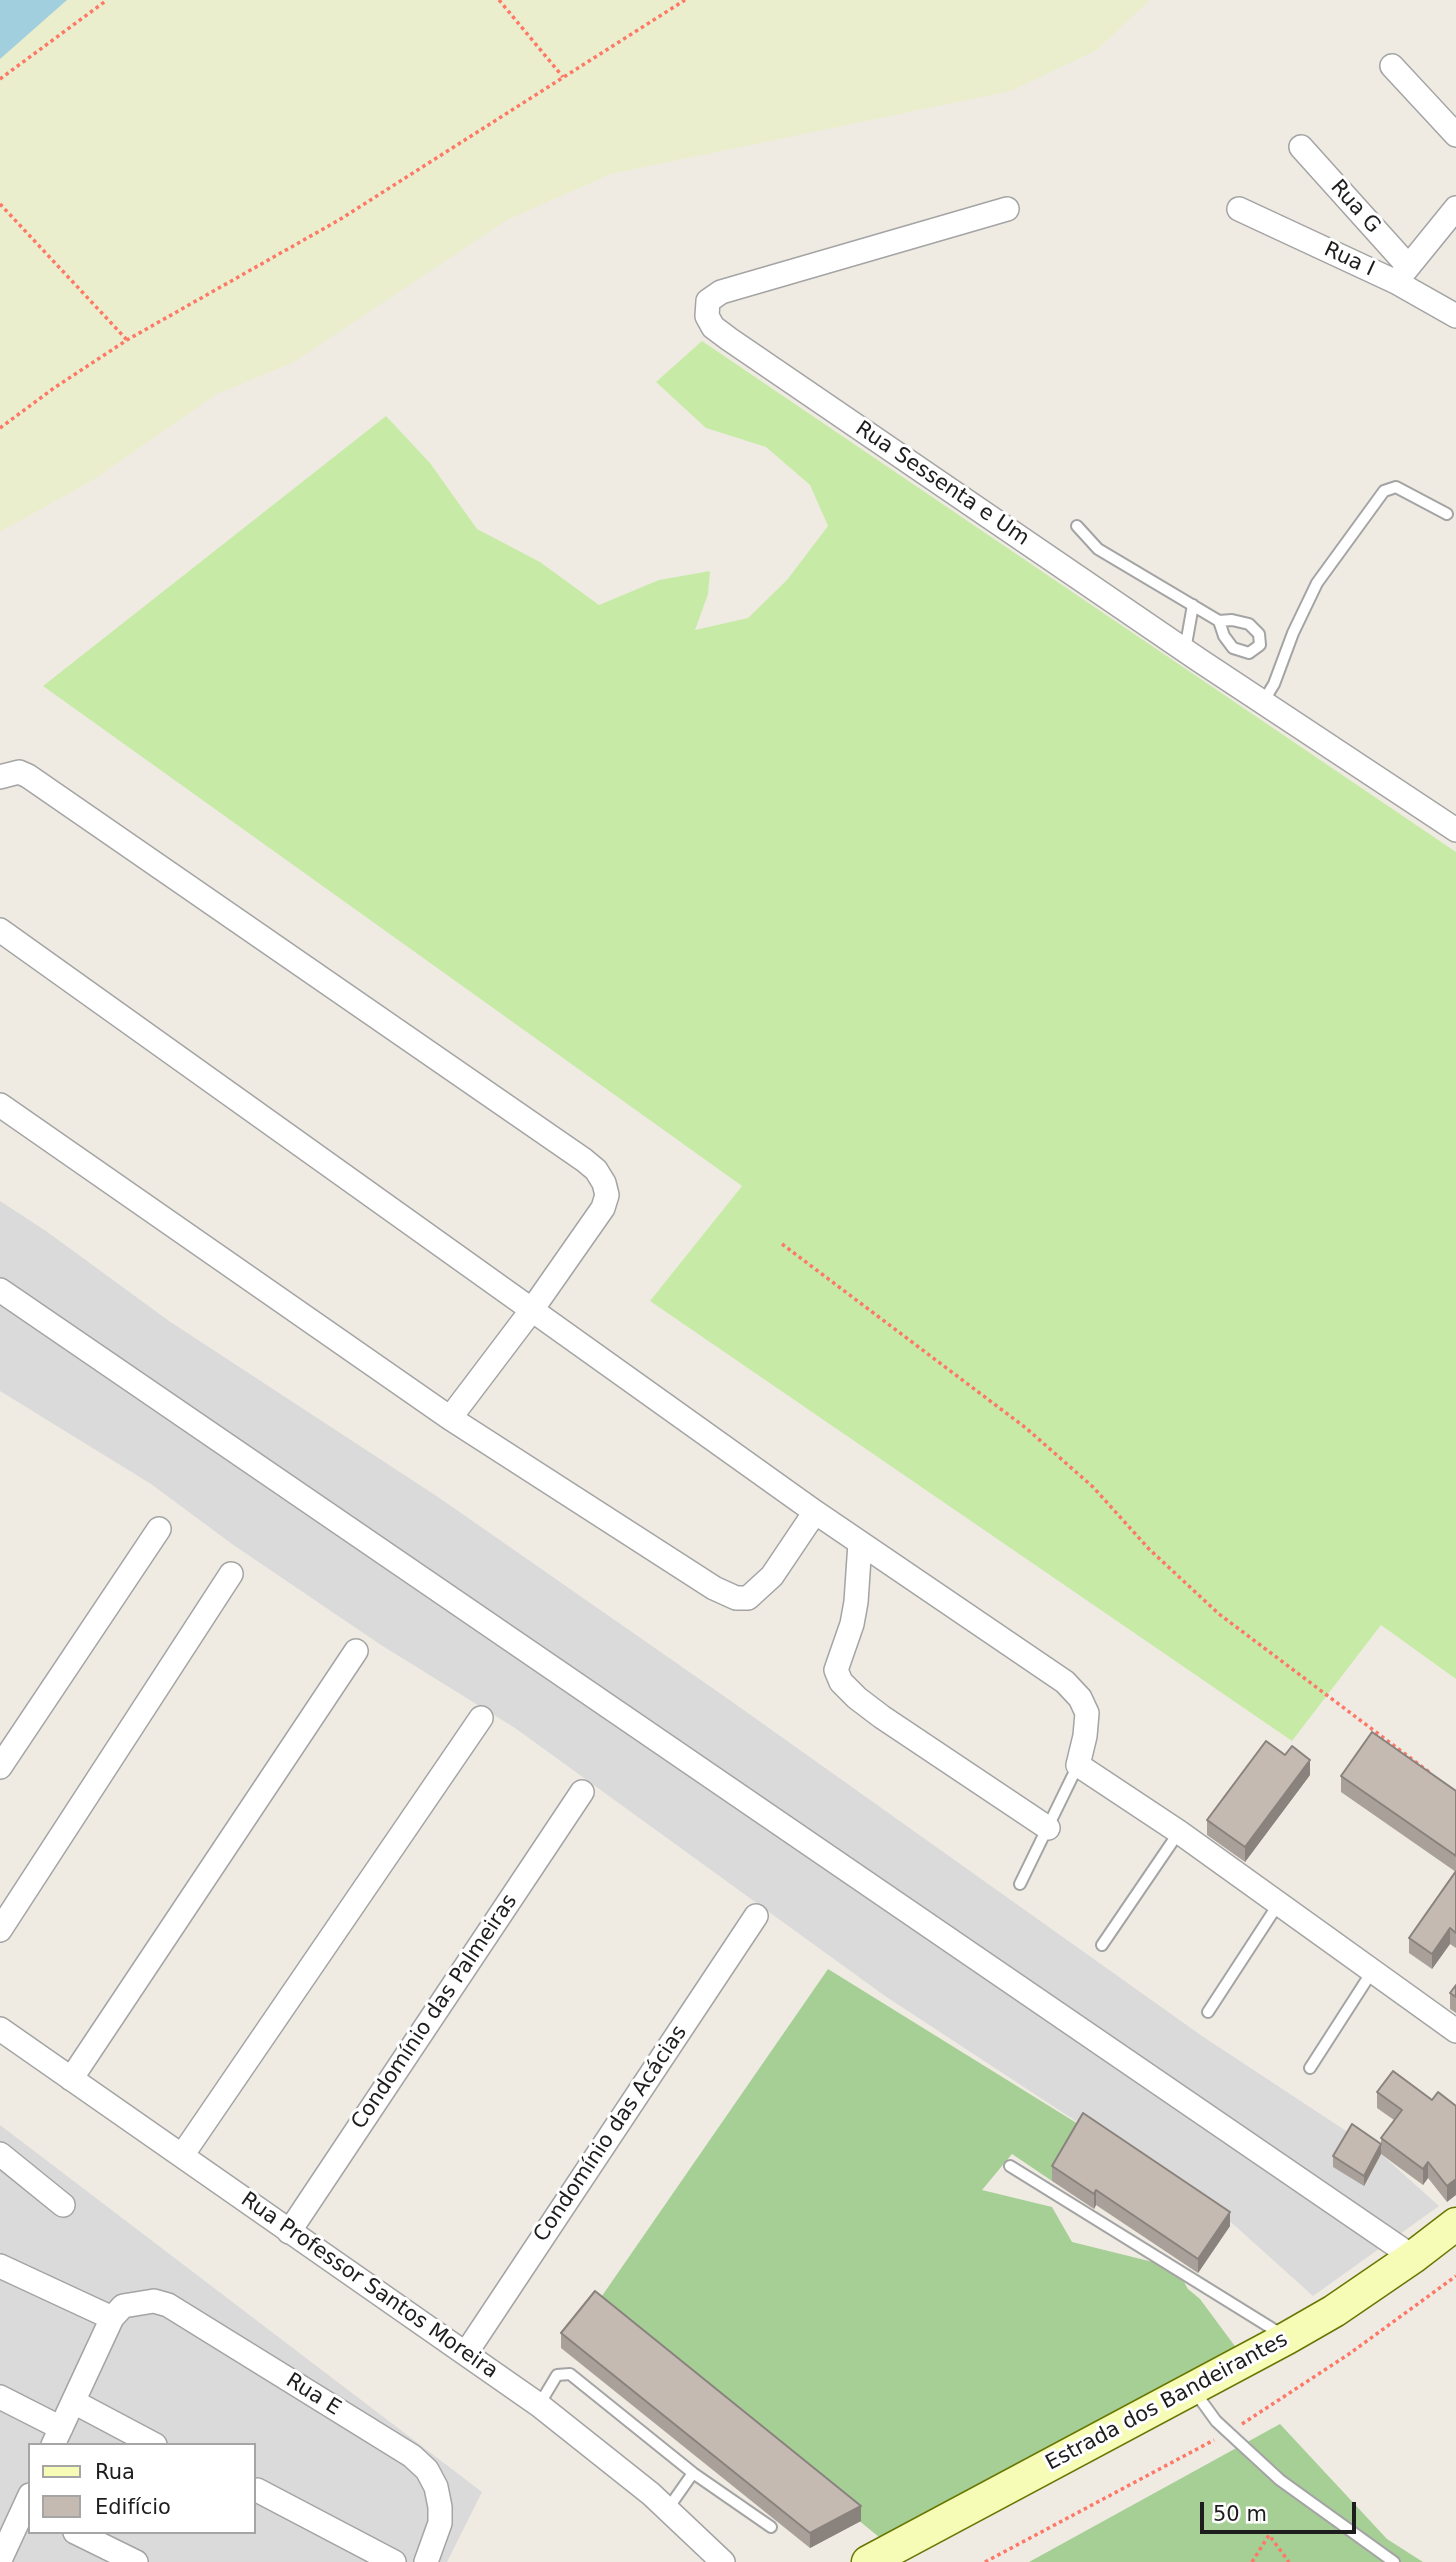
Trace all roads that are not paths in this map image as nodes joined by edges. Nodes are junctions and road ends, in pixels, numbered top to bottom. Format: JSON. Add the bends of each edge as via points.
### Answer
{"nodes":[{"id":1,"x":1392,"y":66,"type":"dead end"},
{"id":2,"x":1456,"y":135,"type":"edge"},
{"id":3,"x":1301,"y":147,"type":"dead end"},
{"id":4,"x":1456,"y":208,"type":"edge"},
{"id":5,"x":1007,"y":209,"type":"dead end"},
{"id":6,"x":1239,"y":209,"type":"dead end"},
{"id":7,"x":1402,"y":274,"type":"junction"},
{"id":8,"x":1456,"y":317,"type":"edge"},
{"id":9,"x":1447,"y":514,"type":"dead end"},
{"id":10,"x":1077,"y":526,"type":"dead end"},
{"id":11,"x":1193,"y":605,"type":"junction"},
{"id":12,"x":1219,"y":621,"type":"dead end"},
{"id":13,"x":1185,"y":650,"type":"junction"},
{"id":14,"x":1263,"y":702,"type":"junction"},
{"id":15,"x":0,"y":776,"type":"edge"},
{"id":16,"x":1456,"y":830,"type":"edge"},
{"id":17,"x":0,"y":930,"type":"edge"},
{"id":18,"x":0,"y":1105,"type":"edge"},
{"id":19,"x":0,"y":1290,"type":"edge"},
{"id":20,"x":531,"y":1311,"type":"junction"},
{"id":21,"x":450,"y":1418,"type":"junction"},
{"id":22,"x":815,"y":1512,"type":"junction"},
{"id":23,"x":159,"y":1529,"type":"dead end"},
{"id":24,"x":860,"y":1543,"type":"junction"},
{"id":25,"x":231,"y":1574,"type":"dead end"},
{"id":26,"x":356,"y":1651,"type":"dead end"},
{"id":27,"x":481,"y":1718,"type":"dead end"},
{"id":28,"x":1078,"y":1765,"type":"junction"},
{"id":29,"x":0,"y":1767,"type":"edge"},
{"id":30,"x":582,"y":1792,"type":"dead end"},
{"id":31,"x":1048,"y":1828,"type":"junction"},
{"id":32,"x":1180,"y":1832,"type":"junction"},
{"id":33,"x":1020,"y":1884,"type":"dead end"},
{"id":34,"x":1279,"y":1903,"type":"junction"},
{"id":35,"x":755,"y":1916,"type":"dead end"},
{"id":36,"x":0,"y":1930,"type":"edge"},
{"id":37,"x":1101,"y":1945,"type":"dead end"},
{"id":38,"x":1373,"y":1970,"type":"junction"},
{"id":39,"x":1208,"y":2012,"type":"dead end"},
{"id":40,"x":0,"y":2029,"type":"edge"},
{"id":41,"x":1456,"y":2031,"type":"edge"},
{"id":42,"x":1310,"y":2067,"type":"dead end"},
{"id":43,"x":71,"y":2079,"type":"junction"},
{"id":44,"x":0,"y":2154,"type":"edge"},
{"id":45,"x":183,"y":2154,"type":"junction"},
{"id":46,"x":1010,"y":2166,"type":"dead end"},
{"id":47,"x":64,"y":2205,"type":"dead end"},
{"id":48,"x":1456,"y":2224,"type":"edge"},
{"id":49,"x":289,"y":2232,"type":"junction"},
{"id":50,"x":1413,"y":2257,"type":"junction"},
{"id":51,"x":0,"y":2266,"type":"edge"},
{"id":52,"x":112,"y":2318,"type":"junction"},
{"id":53,"x":1287,"y":2338,"type":"junction"},
{"id":54,"x":466,"y":2353,"type":"junction"},
{"id":55,"x":1192,"y":2388,"type":"junction"},
{"id":56,"x":0,"y":2398,"type":"edge"},
{"id":57,"x":74,"y":2402,"type":"junction"},
{"id":58,"x":538,"y":2404,"type":"junction"},
{"id":59,"x":57,"y":2436,"type":"edge"},
{"id":60,"x":151,"y":2443,"type":"edge"},
{"id":61,"x":694,"y":2473,"type":"junction"},
{"id":62,"x":257,"y":2490,"type":"dead end"},
{"id":63,"x":28,"y":2504,"type":"edge"},
{"id":64,"x":667,"y":2510,"type":"junction"},
{"id":65,"x":771,"y":2527,"type":"dead end"},
{"id":66,"x":79,"y":2534,"type":"edge"},
{"id":67,"x":0,"y":2560,"type":"edge"},
{"id":68,"x":136,"y":2562,"type":"edge"},
{"id":69,"x":394,"y":2562,"type":"edge"},
{"id":70,"x":426,"y":2562,"type":"edge"},
{"id":71,"x":723,"y":2562,"type":"edge"},
{"id":72,"x":868,"y":2562,"type":"edge"},
{"id":73,"x":1394,"y":2562,"type":"edge"}],
"edges":[{"from":1,"to":2,"type":"street"},
{"from":3,"to":7,"type":"street","name":"Rua G"},
{"from":4,"to":7,"type":"street"},
{"from":5,"to":13,"type":"street","name":"Rua Sessenta e Um","via":[[721,292],[708,301],[707,316],[729,339]]},
{"from":6,"to":7,"type":"street","name":"Rua I"},
{"from":7,"to":8,"type":"street","name":"Rua I"},
{"from":9,"to":14,"type":"lane","via":[[1396,487],[1381,494],[1317,583]]},
{"from":10,"to":11,"type":"lane","via":[[1098,549]]},
{"from":11,"to":12,"type":"lane"},
{"from":11,"to":13,"type":"lane"},
{"from":13,"to":14,"type":"street","name":"Rua Sessenta e Um"},
{"from":14,"to":16,"type":"street","name":"Rua Sessenta e Um"},
{"from":15,"to":20,"type":"street","via":[[19,772],[29,776],[596,1170],[607,1195],[603,1208]]},
{"from":17,"to":20,"type":"street"},
{"from":18,"to":21,"type":"street"},
{"from":19,"to":50,"type":"street"},
{"from":20,"to":21,"type":"street"},
{"from":20,"to":22,"type":"street"},
{"from":21,"to":22,"type":"street","via":[[736,1598],[748,1598],[772,1576]]},
{"from":22,"to":24,"type":"street"},
{"from":23,"to":29,"type":"street"},
{"from":24,"to":28,"type":"street","via":[[1065,1682],[1087,1713]]},
{"from":24,"to":31,"type":"street","via":[[852,1624],[836,1670],[841,1682],[882,1717]]},
{"from":25,"to":36,"type":"street"},
{"from":26,"to":43,"type":"street"},
{"from":27,"to":45,"type":"street"},
{"from":28,"to":31,"type":"lane"},
{"from":28,"to":32,"type":"street"},
{"from":30,"to":49,"type":"street","name":"Condomínio das Palmeiras"},
{"from":31,"to":33,"type":"lane"},
{"from":32,"to":34,"type":"street"},
{"from":32,"to":37,"type":"lane"},
{"from":34,"to":38,"type":"street"},
{"from":34,"to":39,"type":"lane"},
{"from":35,"to":54,"type":"street","name":"Condomínio das Acácias"},
{"from":38,"to":41,"type":"street"},
{"from":38,"to":42,"type":"lane"},
{"from":40,"to":43,"type":"street","name":"Rua Professor Santos Moreira"},
{"from":43,"to":45,"type":"street","name":"Rua Professor Santos Moreira"},
{"from":44,"to":47,"type":"street"},
{"from":45,"to":49,"type":"street","name":"Rua Professor Santos Moreira"},
{"from":46,"to":53,"type":"lane"},
{"from":48,"to":50,"type":"main road","name":"Estrada dos Bandeirantes"},
{"from":49,"to":54,"type":"street","name":"Rua Professor Santos Moreira"},
{"from":50,"to":53,"type":"main road","name":"Estrada dos Bandeirantes"},
{"from":51,"to":52,"type":"street"},
{"from":52,"to":57,"type":"street"},
{"from":52,"to":70,"type":"street","name":"Rua E","via":[[131,2304],[154,2301],[169,2305],[412,2456],[427,2470],[440,2507],[440,2523]]},
{"from":53,"to":55,"type":"main road","name":"Estrada dos Bandeirantes"},
{"from":54,"to":58,"type":"street","name":"Rua Professor Santos Moreira"},
{"from":55,"to":72,"type":"main road","name":"Estrada dos Bandeirantes"},
{"from":55,"to":73,"type":"lane","via":[[1216,2421],[1280,2480]]},
{"from":56,"to":59,"type":"street"},
{"from":57,"to":59,"type":"street"},
{"from":57,"to":60,"type":"street"},
{"from":58,"to":61,"type":"lane","via":[[557,2375],[570,2374]]},
{"from":58,"to":64,"type":"street","name":"Rua Professor Santos Moreira"},
{"from":61,"to":64,"type":"lane"},
{"from":61,"to":65,"type":"lane"},
{"from":62,"to":69,"type":"street"},
{"from":63,"to":67,"type":"street"},
{"from":64,"to":71,"type":"street","name":"Rua Professor Santos Moreira"},
{"from":66,"to":68,"type":"street"}]}
